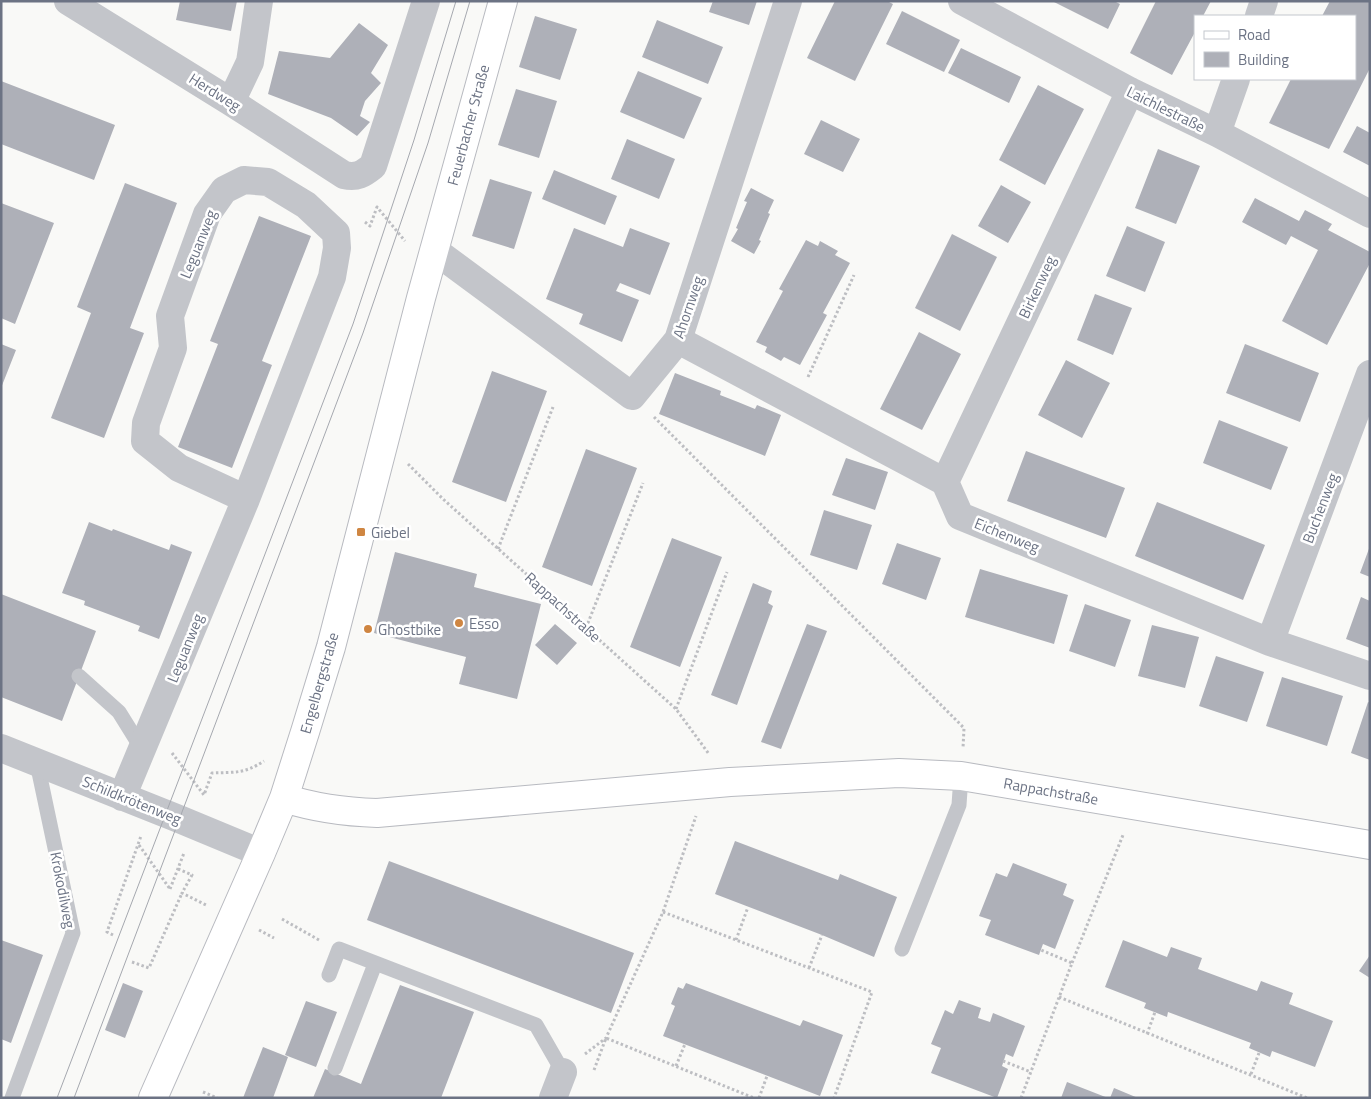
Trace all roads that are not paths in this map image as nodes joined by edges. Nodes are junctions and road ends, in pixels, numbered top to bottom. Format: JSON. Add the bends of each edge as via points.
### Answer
{"nodes":[{"id":1,"x":68,"y":1,"type":"edge"},
{"id":2,"x":259,"y":1,"type":"edge"},
{"id":3,"x":426,"y":1,"type":"edge"},
{"id":4,"x":502,"y":1,"type":"edge"},
{"id":5,"x":788,"y":1,"type":"edge"},
{"id":6,"x":962,"y":1,"type":"edge"},
{"id":7,"x":1264,"y":1,"type":"edge"},
{"id":8,"x":1259,"y":15,"type":"edge"},
{"id":9,"x":1236,"y":80,"type":"edge"},
{"id":10,"x":1130,"y":92,"type":"junction"},
{"id":11,"x":231,"y":102,"type":"junction"},
{"id":12,"x":1217,"y":133,"type":"junction"},
{"id":13,"x":1370,"y":214,"type":"edge"},
{"id":14,"x":434,"y":250,"type":"junction"},
{"id":15,"x":678,"y":340,"type":"junction"},
{"id":16,"x":1370,"y":374,"type":"edge"},
{"id":17,"x":945,"y":482,"type":"junction"},
{"id":18,"x":246,"y":498,"type":"junction"},
{"id":19,"x":1270,"y":642,"type":"junction"},
{"id":20,"x":79,"y":676,"type":"dead end"},
{"id":21,"x":1370,"y":676,"type":"edge"},
{"id":22,"x":1,"y":748,"type":"edge"},
{"id":23,"x":142,"y":749,"type":"junction"},
{"id":24,"x":38,"y":763,"type":"junction"},
{"id":25,"x":961,"y":776,"type":"junction"},
{"id":26,"x":122,"y":797,"type":"junction"},
{"id":27,"x":284,"y":798,"type":"junction"},
{"id":28,"x":1370,"y":845,"type":"edge"},
{"id":29,"x":261,"y":853,"type":"junction"},
{"id":30,"x":902,"y":948,"type":"dead end"},
{"id":31,"x":375,"y":964,"type":"junction"},
{"id":32,"x":329,"y":976,"type":"dead end"},
{"id":33,"x":335,"y":1068,"type":"dead end"},
{"id":34,"x":563,"y":1072,"type":"joint"},
{"id":35,"x":12,"y":1098,"type":"edge"},
{"id":36,"x":153,"y":1098,"type":"edge"},
{"id":37,"x":553,"y":1098,"type":"edge"}],
"edges":[{"from":1,"to":11,"type":"street","name":"Herdweg"},
{"from":2,"to":11,"type":"street","via":[[250,62]]},
{"from":3,"to":11,"type":"street","name":"Herdweg","via":[[373,166],[353,175]]},
{"from":4,"to":14,"type":"main road","name":"Feuerbacher Straße"},
{"from":5,"to":15,"type":"street","name":"Ahornweg"},
{"from":6,"to":10,"type":"street","name":"Laichlestraße"},
{"from":7,"to":8,"type":"street"},
{"from":9,"to":12,"type":"street"},
{"from":10,"to":12,"type":"street","name":"Laichlestraße"},
{"from":10,"to":17,"type":"street","name":"Birkenweg"},
{"from":12,"to":13,"type":"street","name":"Laichlestraße"},
{"from":14,"to":15,"type":"street","name":"Ahornweg","via":[[632,396]]},
{"from":14,"to":27,"type":"main road","name":"Engelbergstraße","via":[[331,646]]},
{"from":15,"to":17,"type":"street"},
{"from":16,"to":19,"type":"street","name":"Buchenweg"},
{"from":17,"to":19,"type":"street","name":"Eichenweg","via":[[960,516]]},
{"from":18,"to":18,"type":"street","name":"Leguanweg","via":[[179,468],[145,441],[146,423],[173,348],[170,316],[207,214],[224,190],[244,180],[268,182],[306,204],[336,233],[337,248],[332,276]]},
{"from":18,"to":23,"type":"street","name":"Leguanweg"},
{"from":19,"to":21,"type":"street","name":"Eichenweg"},
{"from":20,"to":23,"type":"lane","via":[[119,712]]},
{"from":22,"to":24,"type":"street","name":"Schildkrötenweg"},
{"from":23,"to":26,"type":"street","name":"Leguanweg"},
{"from":24,"to":26,"type":"street","name":"Schildkrötenweg"},
{"from":24,"to":35,"type":"lane","name":"Krokodilweg","via":[[73,933]]},
{"from":25,"to":27,"type":"main road","name":"Rappachstraße","via":[[899,773],[730,782],[376,813],[343,812]]},
{"from":25,"to":28,"type":"main road","name":"Rappachstraße"},
{"from":25,"to":30,"type":"lane","via":[[959,806]]},
{"from":26,"to":29,"type":"street","name":"Schildkrötenweg"},
{"from":27,"to":29,"type":"main road","name":"Engelbergstraße"},
{"from":29,"to":36,"type":"main road","name":"Engelbergstraße"},
{"from":31,"to":32,"type":"lane","via":[[339,949]]},
{"from":31,"to":33,"type":"lane"},
{"from":31,"to":34,"type":"lane","via":[[536,1025]]},
{"from":34,"to":37,"type":"street"}]}
